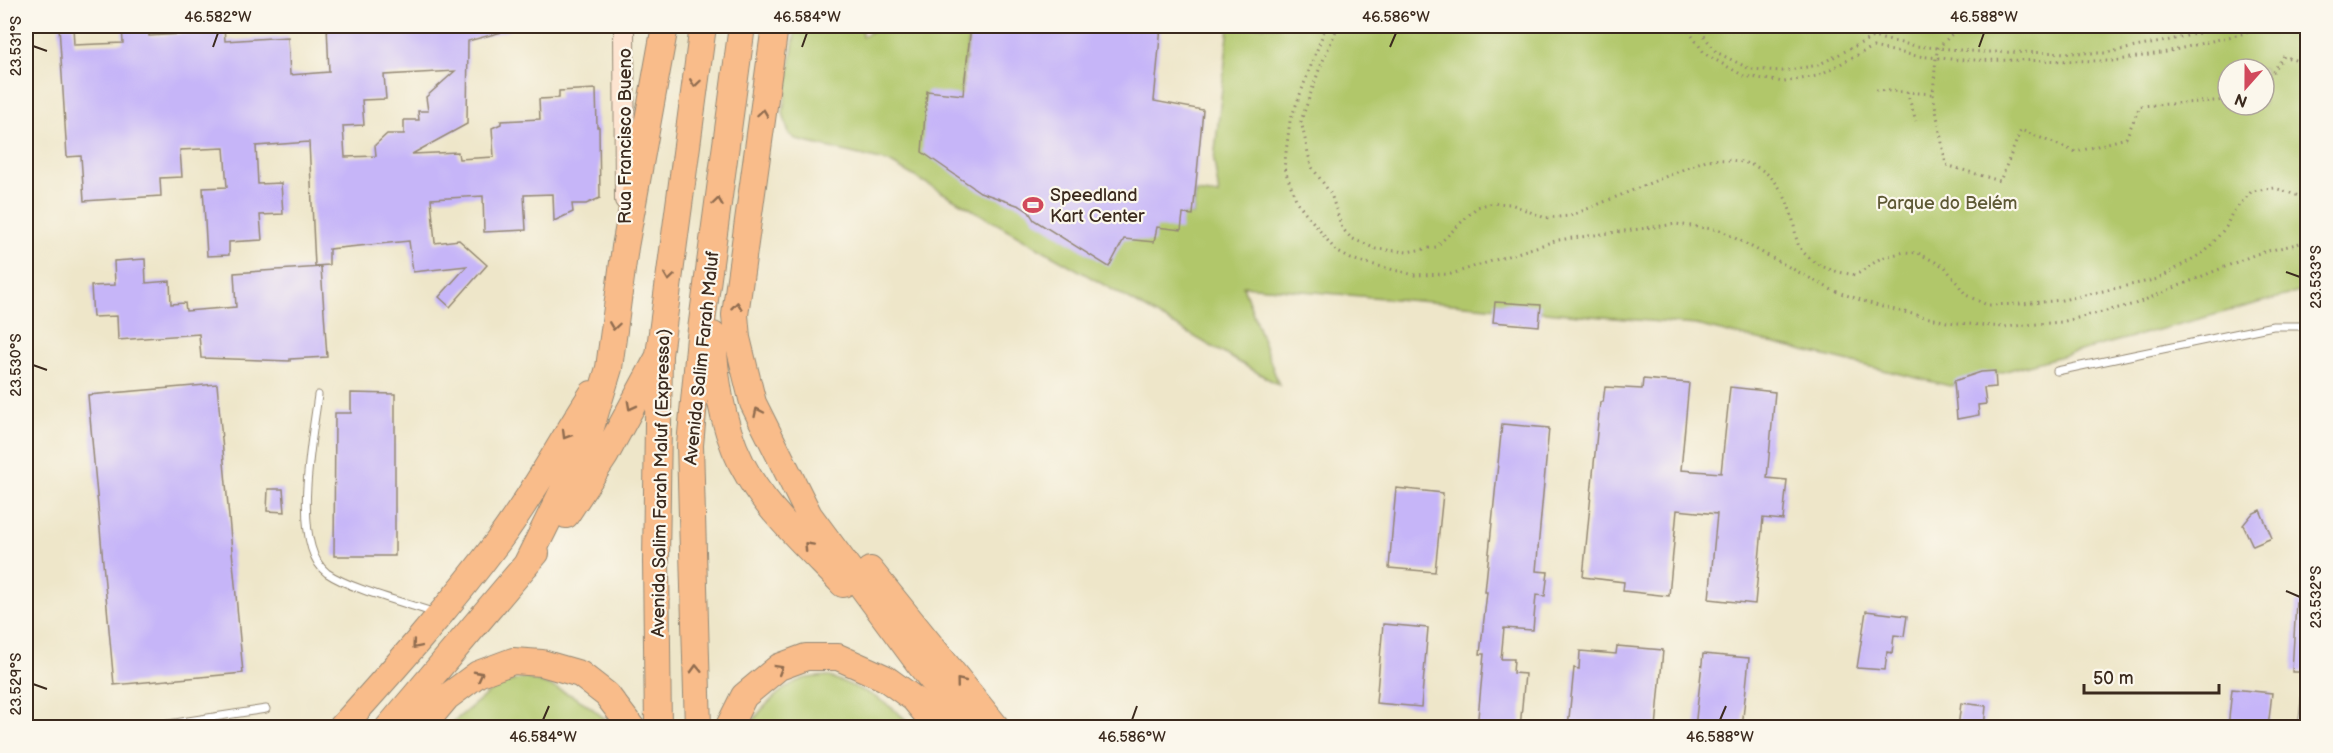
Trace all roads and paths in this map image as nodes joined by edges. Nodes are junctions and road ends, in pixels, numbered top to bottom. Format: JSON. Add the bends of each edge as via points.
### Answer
{"nodes":[{"id":1,"x":624,"y":26,"type":"edge"},
{"id":2,"x":665,"y":26,"type":"edge"},
{"id":3,"x":703,"y":26,"type":"edge"},
{"id":4,"x":742,"y":26,"type":"edge"},
{"id":5,"x":775,"y":26,"type":"edge"},
{"id":6,"x":1326,"y":26,"type":"edge"},
{"id":7,"x":1338,"y":26,"type":"edge"},
{"id":8,"x":1685,"y":26,"type":"edge"},
{"id":9,"x":1697,"y":26,"type":"edge"},
{"id":10,"x":1960,"y":26,"type":"edge"},
{"id":11,"x":2228,"y":26,"type":"edge"},
{"id":12,"x":2261,"y":26,"type":"edge"},
{"id":13,"x":1938,"y":48,"type":"junction"},
{"id":14,"x":1936,"y":57,"type":"junction"},
{"id":15,"x":2307,"y":66,"type":"edge"},
{"id":16,"x":2276,"y":67,"type":"edge"},
{"id":17,"x":1876,"y":90,"type":"dead end"},
{"id":18,"x":1907,"y":92,"type":"junction"},
{"id":19,"x":1933,"y":94,"type":"junction"},
{"id":20,"x":2216,"y":101,"type":"edge"},
{"id":21,"x":1916,"y":121,"type":"dead end"},
{"id":22,"x":2307,"y":199,"type":"edge"},
{"id":23,"x":2307,"y":240,"type":"edge"},
{"id":24,"x":625,"y":247,"type":"junction"},
{"id":25,"x":710,"y":260,"type":"junction"},
{"id":26,"x":2307,"y":326,"type":"edge"},
{"id":27,"x":659,"y":355,"type":"junction"},
{"id":28,"x":609,"y":368,"type":"junction"},
{"id":29,"x":2057,"y":370,"type":"dead end"},
{"id":30,"x":318,"y":395,"type":"dead end"},
{"id":31,"x":780,"y":457,"type":"junction"},
{"id":32,"x":526,"y":565,"type":"junction"},
{"id":33,"x":440,"y":615,"type":"junction"},
{"id":34,"x":920,"y":665,"type":"junction"},
{"id":35,"x":2307,"y":670,"type":"edge"},
{"id":36,"x":266,"y":709,"type":"dead end"},
{"id":37,"x":187,"y":724,"type":"edge"},
{"id":38,"x":388,"y":727,"type":"edge"},
{"id":39,"x":142,"y":728,"type":"edge"},
{"id":40,"x":340,"y":728,"type":"edge"},
{"id":41,"x":421,"y":728,"type":"edge"},
{"id":42,"x":632,"y":728,"type":"edge"},
{"id":43,"x":658,"y":728,"type":"edge"},
{"id":44,"x":698,"y":728,"type":"edge"},
{"id":45,"x":728,"y":728,"type":"edge"},
{"id":46,"x":938,"y":728,"type":"edge"},
{"id":47,"x":971,"y":728,"type":"edge"},
{"id":48,"x":997,"y":728,"type":"edge"},
{"id":49,"x":2302,"y":728,"type":"edge"}],
"edges":[{"from":1,"to":24,"type":"street","name":"Rua Francisco Bueno"},
{"from":2,"to":24,"type":"highway"},
{"from":3,"to":27,"type":"highway","name":"Avenida Salim Farah Maluf (Expressa)","one_way":true},
{"from":25,"to":4,"type":"highway","name":"Avenida Salim Farah Maluf","one_way":true},
{"from":31,"to":5,"type":"highway","name":"Avenida Salim Farah Maluf","one_way":true,"via":[[753,403],[735,315]]},
{"from":6,"to":23,"type":"path","via":[[1290,121],[1284,168],[1297,202],[1336,250],[1351,259],[1414,275],[1451,274],[1558,240],[1676,224],[1720,230],[1832,290],[1878,306],[1947,322],[2003,327],[2061,322],[2135,304],[2256,254]]},
{"from":7,"to":22,"type":"path","via":[[1301,121],[1311,166],[1331,195],[1342,228],[1351,238],[1376,249],[1407,252],[1436,247],[1477,207],[1492,203],[1510,204],[1545,218],[1570,216],[1706,160],[1729,159],[1746,162],[1768,175],[1782,190],[1799,246],[1830,272],[1856,275],[1881,258],[1918,253],[1945,267],[1966,295],[1988,305],[2022,304],[2062,300],[2158,279],[2206,251],[2252,191],[2275,188]]},
{"from":8,"to":14,"type":"path","via":[[1705,54],[1744,76],[1784,82],[1816,76],[1873,47]]},
{"from":9,"to":13,"type":"path","via":[[1716,52],[1750,69],[1783,71],[1818,65],[1873,37]]},
{"from":10,"to":13,"type":"path"},
{"from":11,"to":13,"type":"path","via":[[2105,53]]},
{"from":12,"to":14,"type":"path","via":[[2166,52],[2114,61]]},
{"from":13,"to":14,"type":"path"},
{"from":14,"to":19,"type":"path"},
{"from":15,"to":16,"type":"path","via":[[2284,56]]},
{"from":17,"to":18,"type":"path"},
{"from":18,"to":19,"type":"path"},
{"from":18,"to":21,"type":"path"},
{"from":19,"to":20,"type":"path","via":[[1946,165],[2000,182],[2021,130],[2076,152],[2126,138],[2140,106]]},
{"from":24,"to":28,"type":"highway","one_way":true},
{"from":34,"to":25,"type":"highway","one_way":true,"via":[[786,523],[749,477],[731,441],[719,395],[714,366]]},
{"from":44,"to":25,"type":"highway","name":"Avenida Salim Farah Maluf","one_way":true,"via":[[690,445]]},
{"from":26,"to":29,"type":"lane","via":[[2273,326]]},
{"from":27,"to":32,"type":"highway","one_way":true,"via":[[605,456],[567,514]]},
{"from":27,"to":43,"type":"highway","name":"Avenida Salim Farah Maluf (Expressa)"},
{"from":28,"to":32,"type":"highway","via":[[586,444]]},
{"from":28,"to":33,"type":"highway","one_way":true,"via":[[500,539]]},
{"from":30,"to":33,"type":"lane","via":[[305,504],[315,559],[326,572],[348,584]]},
{"from":31,"to":34,"type":"highway","via":[[809,515]]},
{"from":48,"to":31,"type":"highway","one_way":true},
{"from":32,"to":38,"type":"highway"},
{"from":33,"to":40,"type":"highway","one_way":true},
{"from":34,"to":47,"type":"highway"},
{"from":35,"to":49,"type":"lane"},
{"from":36,"to":37,"type":"lane"},
{"from":37,"to":39,"type":"lane"},
{"from":41,"to":42,"type":"highway","one_way":true,"via":[[447,697],[478,674],[513,661],[542,663],[580,674],[607,695]]},
{"from":45,"to":46,"type":"highway","one_way":true,"via":[[744,696],[779,667],[806,657],[838,657],[885,678],[914,699]]}]}
